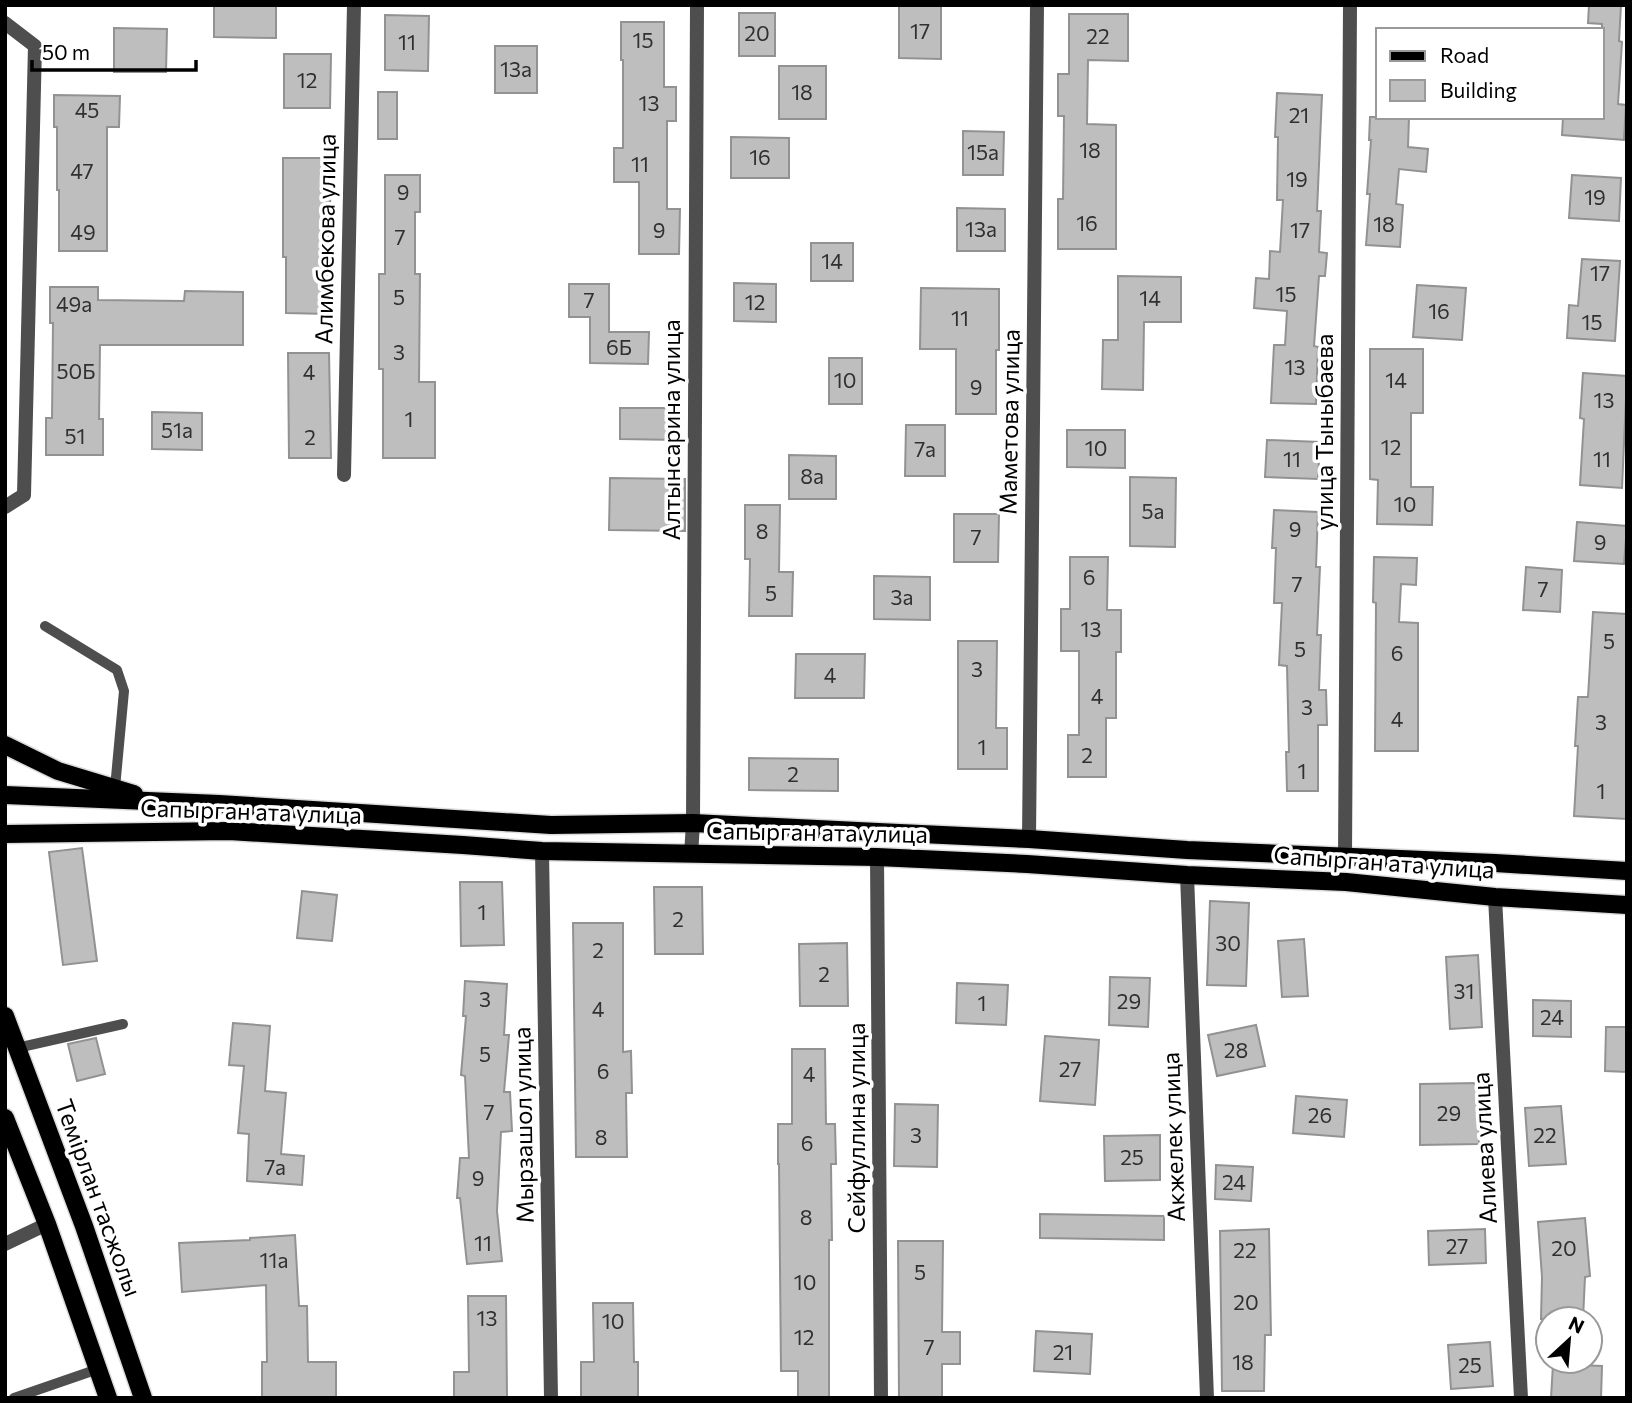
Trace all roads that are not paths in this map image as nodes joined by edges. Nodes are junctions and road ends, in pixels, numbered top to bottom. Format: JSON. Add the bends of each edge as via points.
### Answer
{"nodes":[{"id":1,"x":354,"y":5,"type":"edge"},
{"id":2,"x":697,"y":5,"type":"edge"},
{"id":3,"x":1037,"y":5,"type":"edge"},
{"id":4,"x":1350,"y":5,"type":"edge"},
{"id":5,"x":5,"y":23,"type":"edge"},
{"id":6,"x":344,"y":475,"type":"dead end"},
{"id":7,"x":5,"y":507,"type":"edge"},
{"id":8,"x":45,"y":626,"type":"dead end"},
{"id":9,"x":5,"y":745,"type":"edge"},
{"id":10,"x":115,"y":788,"type":"junction"},
{"id":11,"x":5,"y":795,"type":"edge"},
{"id":12,"x":161,"y":802,"type":"junction"},
{"id":13,"x":693,"y":823,"type":"junction"},
{"id":14,"x":5,"y":834,"type":"edge"},
{"id":15,"x":1029,"y":839,"type":"junction"},
{"id":16,"x":542,"y":851,"type":"junction"},
{"id":17,"x":691,"y":855,"type":"junction"},
{"id":18,"x":877,"y":858,"type":"junction"},
{"id":19,"x":1345,"y":858,"type":"junction"},
{"id":20,"x":1627,"y":871,"type":"edge"},
{"id":21,"x":1187,"y":875,"type":"junction"},
{"id":22,"x":1495,"y":897,"type":"junction"},
{"id":23,"x":1627,"y":905,"type":"edge"},
{"id":24,"x":5,"y":1016,"type":"edge"},
{"id":25,"x":123,"y":1024,"type":"dead end"},
{"id":26,"x":17,"y":1048,"type":"junction"},
{"id":27,"x":5,"y":1118,"type":"edge"},
{"id":28,"x":47,"y":1224,"type":"junction"},
{"id":29,"x":5,"y":1244,"type":"edge"},
{"id":30,"x":98,"y":1369,"type":"junction"},
{"id":31,"x":14,"y":1398,"type":"edge"},
{"id":32,"x":108,"y":1398,"type":"edge"},
{"id":33,"x":143,"y":1398,"type":"edge"},
{"id":34,"x":551,"y":1398,"type":"edge"},
{"id":35,"x":881,"y":1398,"type":"edge"},
{"id":36,"x":1207,"y":1398,"type":"edge"},
{"id":37,"x":1521,"y":1398,"type":"edge"}],
"edges":[{"from":1,"to":6,"type":"street","name":"Алимбекова улица"},
{"from":2,"to":13,"type":"street","name":"Алтынсарина улица"},
{"from":3,"to":15,"type":"street","name":"Маметова улица"},
{"from":4,"to":19,"type":"street","name":"улица Тыныбаева"},
{"from":5,"to":7,"type":"street","via":[[35,47],[24,495]]},
{"from":8,"to":10,"type":"lane","via":[[117,670],[124,691]]},
{"from":9,"to":10,"type":"main road","via":[[58,771]]},
{"from":10,"to":12,"type":"main road"},
{"from":11,"to":12,"type":"main road","name":"Сапырган ата улица"},
{"from":12,"to":13,"type":"main road","name":"Сапырган ата улица","via":[[551,825]]},
{"from":13,"to":15,"type":"main road","name":"Сапырган ата улица"},
{"from":13,"to":17,"type":"street","name":"Алтынсарина улица"},
{"from":14,"to":16,"type":"main road","name":"Сапырган ата улица","via":[[229,831]]},
{"from":15,"to":19,"type":"main road","name":"Сапырган ата улица"},
{"from":16,"to":17,"type":"main road","name":"Сапырган ата улица"},
{"from":16,"to":34,"type":"street","name":"Мырзашол улица"},
{"from":17,"to":18,"type":"main road","name":"Сапырган ата улица"},
{"from":18,"to":21,"type":"main road","name":"Сапырган ата улица"},
{"from":18,"to":35,"type":"street","name":"Сейфуллина улица"},
{"from":19,"to":20,"type":"main road","name":"Сапырган ата улица"},
{"from":21,"to":22,"type":"main road","name":"Сапырган ата улица","via":[[1346,882]]},
{"from":21,"to":36,"type":"street","name":"Акжелек улица"},
{"from":22,"to":23,"type":"main road","name":"Сапырган ата улица"},
{"from":22,"to":37,"type":"street","name":"Алиева улица"},
{"from":24,"to":26,"type":"main road","name":"Темірлан тасжолы"},
{"from":25,"to":26,"type":"lane"},
{"from":26,"to":33,"type":"main road","name":"Темірлан тасжолы"},
{"from":27,"to":28,"type":"main road"},
{"from":28,"to":29,"type":"street"},
{"from":28,"to":30,"type":"main road"},
{"from":30,"to":31,"type":"lane"},
{"from":30,"to":32,"type":"main road"}]}
